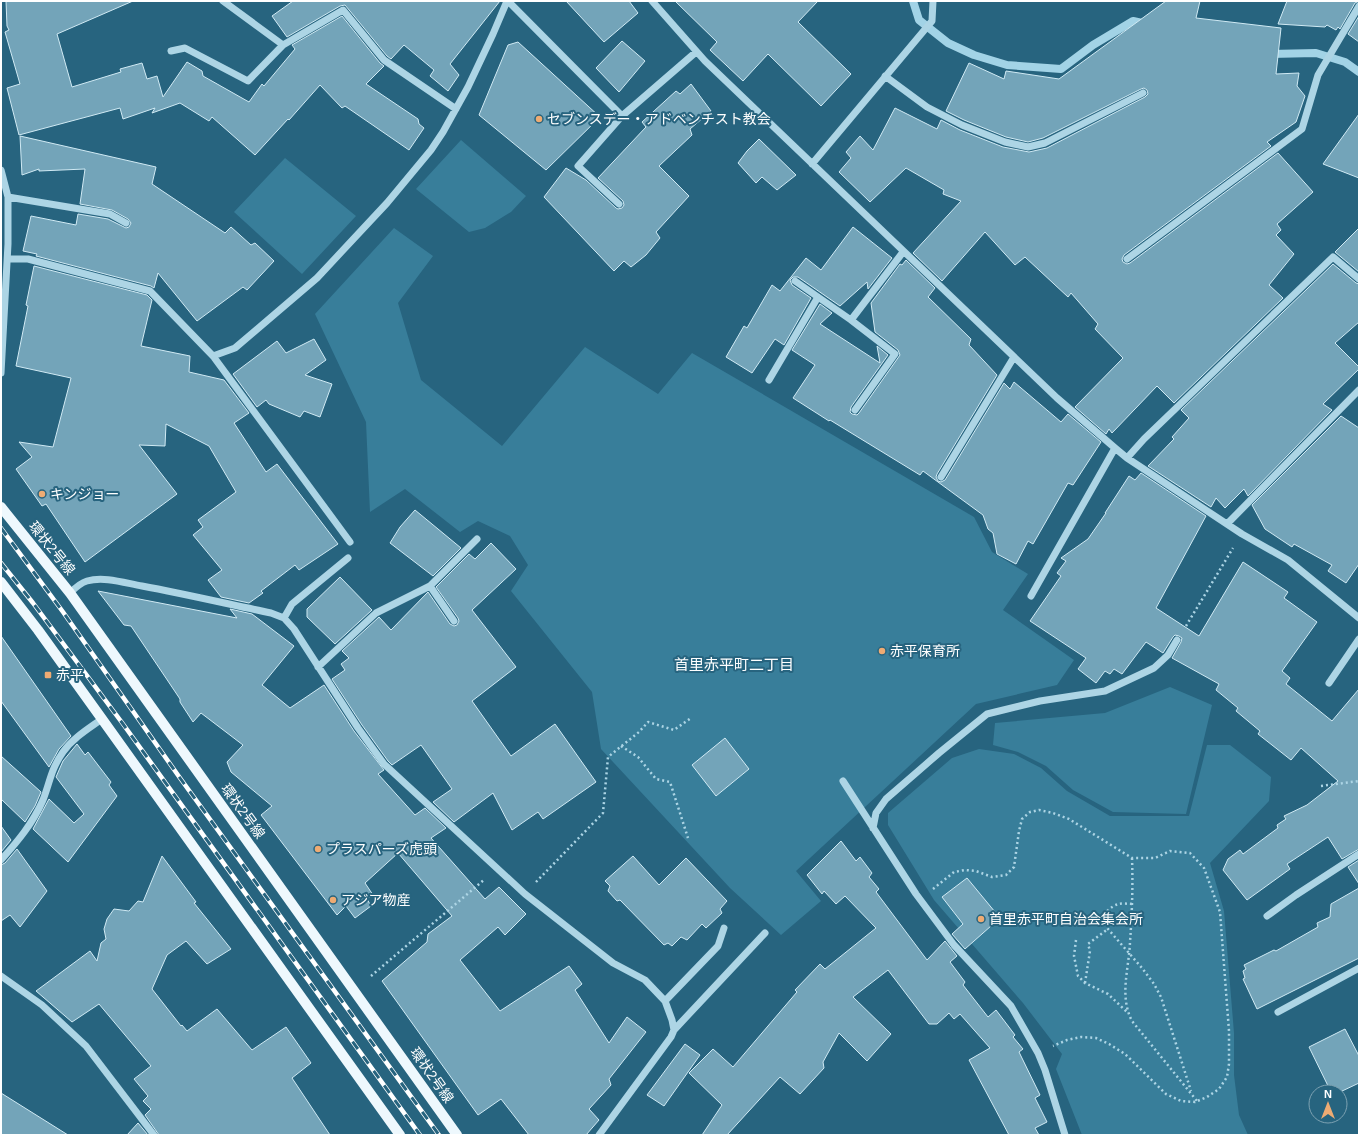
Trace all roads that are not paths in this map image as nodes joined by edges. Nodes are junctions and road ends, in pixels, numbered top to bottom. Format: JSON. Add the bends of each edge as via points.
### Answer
{"nodes":[{"id":1,"x":224,"y":1,"type":"edge"},
{"id":2,"x":507,"y":1,"type":"edge"},
{"id":3,"x":652,"y":1,"type":"edge"},
{"id":4,"x":933,"y":1,"type":"edge"},
{"id":5,"x":1359,"y":6,"type":"edge"},
{"id":6,"x":283,"y":45,"type":"junction"},
{"id":7,"x":171,"y":51,"type":"dead end"},
{"id":8,"x":696,"y":52,"type":"junction"},
{"id":9,"x":885,"y":76,"type":"junction"},
{"id":10,"x":1143,"y":93,"type":"dead end"},
{"id":11,"x":456,"y":109,"type":"junction"},
{"id":12,"x":622,"y":116,"type":"junction"},
{"id":13,"x":812,"y":164,"type":"junction"},
{"id":14,"x":1,"y":170,"type":"edge"},
{"id":15,"x":8,"y":197,"type":"junction"},
{"id":16,"x":619,"y":204,"type":"dead end"},
{"id":17,"x":126,"y":223,"type":"dead end"},
{"id":18,"x":903,"y":252,"type":"junction"},
{"id":19,"x":8,"y":259,"type":"junction"},
{"id":20,"x":1127,"y":259,"type":"dead end"},
{"id":21,"x":1359,"y":279,"type":"edge"},
{"id":22,"x":795,"y":281,"type":"dead end"},
{"id":23,"x":818,"y":297,"type":"junction"},
{"id":24,"x":851,"y":320,"type":"junction"},
{"id":25,"x":213,"y":356,"type":"junction"},
{"id":26,"x":1014,"y":357,"type":"junction"},
{"id":27,"x":1,"y":373,"type":"edge"},
{"id":28,"x":769,"y":380,"type":"dead end"},
{"id":29,"x":1359,"y":390,"type":"edge"},
{"id":30,"x":855,"y":410,"type":"dead end"},
{"id":31,"x":1115,"y":448,"type":"junction"},
{"id":32,"x":1127,"y":458,"type":"junction"},
{"id":33,"x":941,"y":476,"type":"dead end"},
{"id":34,"x":1,"y":507,"type":"edge"},
{"id":35,"x":1228,"y":524,"type":"junction"},
{"id":36,"x":477,"y":539,"type":"dead end"},
{"id":37,"x":350,"y":542,"type":"dead end"},
{"id":38,"x":348,"y":558,"type":"dead end"},
{"id":39,"x":1,"y":582,"type":"edge"},
{"id":40,"x":430,"y":586,"type":"junction"},
{"id":41,"x":70,"y":594,"type":"junction"},
{"id":42,"x":1031,"y":596,"type":"dead end"},
{"id":43,"x":284,"y":618,"type":"junction"},
{"id":44,"x":1359,"y":618,"type":"edge"},
{"id":45,"x":454,"y":621,"type":"dead end"},
{"id":46,"x":1359,"y":639,"type":"edge"},
{"id":47,"x":1177,"y":640,"type":"road end"},
{"id":48,"x":318,"y":667,"type":"junction"},
{"id":49,"x":1329,"y":683,"type":"dead end"},
{"id":50,"x":102,"y":719,"type":"junction"},
{"id":51,"x":843,"y":781,"type":"dead end"},
{"id":52,"x":874,"y":828,"type":"junction"},
{"id":53,"x":1359,"y":854,"type":"edge"},
{"id":54,"x":1,"y":860,"type":"edge"},
{"id":55,"x":1267,"y":916,"type":"dead end"},
{"id":56,"x":724,"y":928,"type":"dead end"},
{"id":57,"x":765,"y":933,"type":"dead end"},
{"id":58,"x":1359,"y":968,"type":"edge"},
{"id":59,"x":1,"y":976,"type":"edge"},
{"id":60,"x":665,"y":1001,"type":"junction"},
{"id":61,"x":1278,"y":1012,"type":"dead end"},
{"id":62,"x":674,"y":1030,"type":"junction"},
{"id":63,"x":154,"y":1135,"type":"edge"},
{"id":64,"x":400,"y":1135,"type":"edge"},
{"id":65,"x":457,"y":1135,"type":"edge"},
{"id":66,"x":599,"y":1135,"type":"edge"},
{"id":67,"x":1066,"y":1135,"type":"edge"}],
"edges":[{"from":1,"to":6,"type":"street"},
{"from":2,"to":11,"type":"street"},
{"from":2,"to":12,"type":"street"},
{"from":3,"to":8,"type":"street"},
{"from":4,"to":9,"type":"street","via":[[932,21]]},
{"from":5,"to":20,"type":"street","via":[[1318,75],[1302,129]]},
{"from":6,"to":7,"type":"street","via":[[248,81],[185,48]]},
{"from":6,"to":11,"type":"street","via":[[343,10],[384,60]]},
{"from":8,"to":12,"type":"street"},
{"from":8,"to":13,"type":"street"},
{"from":9,"to":10,"type":"street","via":[[927,107],[962,125],[1005,142],[1028,147],[1045,143]]},
{"from":9,"to":13,"type":"street"},
{"from":11,"to":25,"type":"street","via":[[431,150],[317,278],[235,348]]},
{"from":12,"to":16,"type":"street","via":[[578,166]]},
{"from":13,"to":18,"type":"street"},
{"from":14,"to":15,"type":"street"},
{"from":15,"to":17,"type":"street","via":[[110,214]]},
{"from":15,"to":19,"type":"street"},
{"from":18,"to":24,"type":"street"},
{"from":18,"to":26,"type":"street"},
{"from":19,"to":25,"type":"street","via":[[28,259],[150,291]]},
{"from":19,"to":27,"type":"street"},
{"from":21,"to":32,"type":"street","via":[[1333,257]]},
{"from":22,"to":23,"type":"street"},
{"from":23,"to":24,"type":"street"},
{"from":23,"to":28,"type":"street"},
{"from":24,"to":30,"type":"street","via":[[895,354]]},
{"from":25,"to":37,"type":"street"},
{"from":26,"to":31,"type":"street"},
{"from":26,"to":33,"type":"street"},
{"from":29,"to":35,"type":"street"},
{"from":31,"to":32,"type":"street"},
{"from":31,"to":42,"type":"street"},
{"from":32,"to":35,"type":"street"},
{"from":34,"to":41,"type":"main road","name":"環状2号線"},
{"from":35,"to":44,"type":"street","via":[[1288,560]]},
{"from":36,"to":40,"type":"street"},
{"from":38,"to":43,"type":"street","via":[[292,604]]},
{"from":39,"to":50,"type":"main road"},
{"from":40,"to":45,"type":"street"},
{"from":40,"to":48,"type":"street","via":[[376,612]]},
{"from":41,"to":43,"type":"street","via":[[87,581],[100,579],[173,592]]},
{"from":41,"to":65,"type":"main road","name":"環状2号線"},
{"from":43,"to":48,"type":"street"},
{"from":46,"to":49,"type":"street"},
{"from":47,"to":52,"type":"street","via":[[1168,655],[1154,668],[1105,690],[1040,701],[987,714],[886,800],[876,813]]},
{"from":48,"to":60,"type":"street","via":[[384,764],[525,894],[613,962],[644,980]]},
{"from":50,"to":54,"type":"street","via":[[63,751],[54,766],[33,819]]},
{"from":50,"to":64,"type":"main road"},
{"from":51,"to":52,"type":"street"},
{"from":52,"to":67,"type":"street","via":[[954,945],[1011,1006],[1038,1053]]},
{"from":53,"to":55,"type":"street"},
{"from":56,"to":60,"type":"street","via":[[718,946]]},
{"from":57,"to":62,"type":"street"},
{"from":58,"to":61,"type":"street"},
{"from":59,"to":63,"type":"street","via":[[42,1006],[86,1046]]},
{"from":60,"to":62,"type":"street"},
{"from":62,"to":66,"type":"street"}]}
